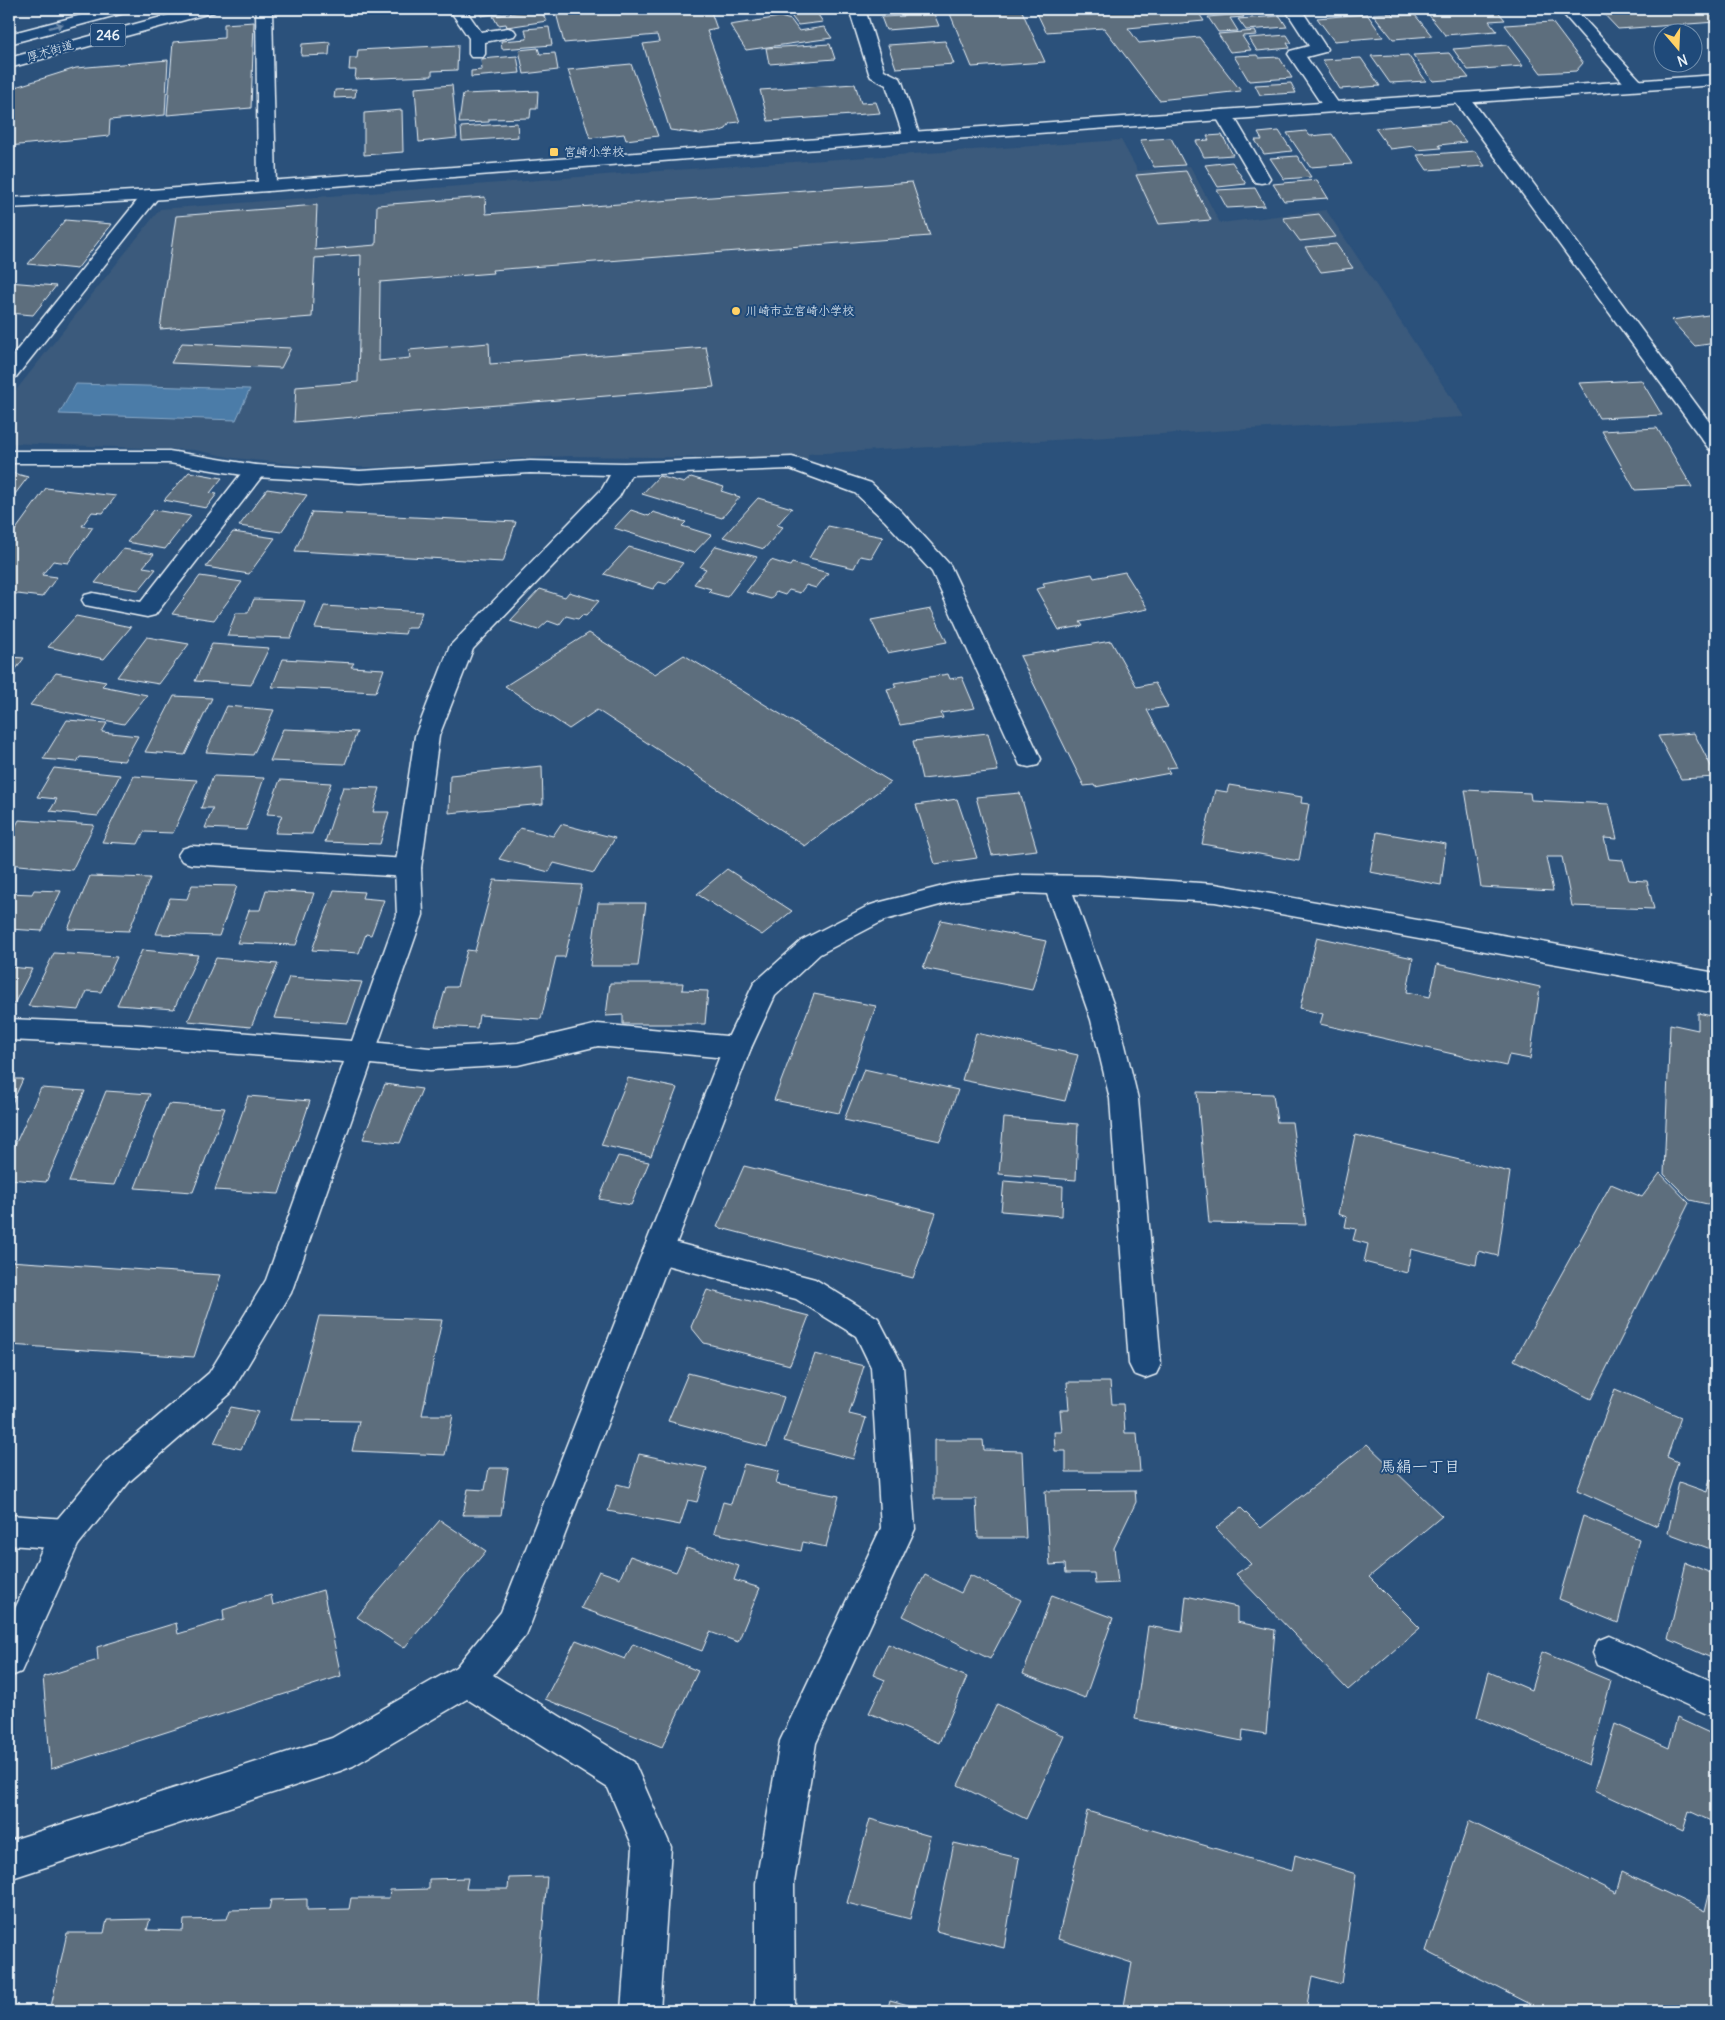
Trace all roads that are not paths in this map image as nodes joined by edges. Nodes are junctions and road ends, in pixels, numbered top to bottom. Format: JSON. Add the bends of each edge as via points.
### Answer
{"nodes":[{"id":1,"x":122,"y":9,"type":"edge"},
{"id":2,"x":208,"y":9,"type":"edge"},
{"id":3,"x":264,"y":9,"type":"edge"},
{"id":4,"x":457,"y":9,"type":"edge"},
{"id":5,"x":857,"y":9,"type":"edge"},
{"id":6,"x":1293,"y":9,"type":"edge"},
{"id":7,"x":1567,"y":9,"type":"edge"},
{"id":8,"x":508,"y":33,"type":"dead end"},
{"id":9,"x":9,"y":40,"type":"edge"},
{"id":10,"x":9,"y":63,"type":"edge"},
{"id":11,"x":1716,"y":80,"type":"edge"},
{"id":12,"x":1635,"y":86,"type":"junction"},
{"id":13,"x":1462,"y":99,"type":"junction"},
{"id":14,"x":1332,"y":107,"type":"junction"},
{"id":15,"x":1224,"y":115,"type":"junction"},
{"id":16,"x":911,"y":137,"type":"junction"},
{"id":17,"x":1261,"y":178,"type":"dead end"},
{"id":18,"x":267,"y":186,"type":"junction"},
{"id":19,"x":151,"y":195,"type":"junction"},
{"id":20,"x":9,"y":203,"type":"edge"},
{"id":21,"x":9,"y":373,"type":"edge"},
{"id":22,"x":1716,"y":445,"type":"edge"},
{"id":23,"x":9,"y":457,"type":"edge"},
{"id":24,"x":624,"y":469,"type":"junction"},
{"id":25,"x":255,"y":471,"type":"junction"},
{"id":26,"x":93,"y":600,"type":"dead end"},
{"id":27,"x":1029,"y":760,"type":"dead end"},
{"id":28,"x":191,"y":855,"type":"dead end"},
{"id":29,"x":408,"y":868,"type":"junction"},
{"id":30,"x":1057,"y":885,"type":"junction"},
{"id":31,"x":1716,"y":983,"type":"edge"},
{"id":32,"x":9,"y":1029,"type":"edge"},
{"id":33,"x":737,"y":1048,"type":"junction"},
{"id":34,"x":361,"y":1052,"type":"junction"},
{"id":35,"x":658,"y":1251,"type":"junction"},
{"id":36,"x":1145,"y":1364,"type":"dead end"},
{"id":37,"x":9,"y":1530,"type":"edge"},
{"id":38,"x":66,"y":1534,"type":"junction"},
{"id":39,"x":1610,"y":1653,"type":"dead end"},
{"id":40,"x":9,"y":1660,"type":"edge"},
{"id":41,"x":468,"y":1679,"type":"junction"},
{"id":42,"x":1716,"y":1701,"type":"edge"},
{"id":43,"x":9,"y":1860,"type":"edge"},
{"id":44,"x":641,"y":2011,"type":"edge"},
{"id":45,"x":776,"y":2011,"type":"edge"}],
"edges":[{"from":9,"to":1,"type":"main road","name":"厚木街道","number":"246","one_way":true},
{"from":2,"to":10,"type":"main road","name":"厚木街道","number":"246"},
{"from":3,"to":18,"type":"main road"},
{"from":4,"to":8,"type":"main road","via":[[477,46]]},
{"from":5,"to":16,"type":"main road","via":[[877,74],[894,82]]},
{"from":6,"to":14,"type":"main road","via":[[1319,49],[1296,54]]},
{"from":7,"to":12,"type":"main road"},
{"from":11,"to":12,"type":"main road"},
{"from":12,"to":13,"type":"main road"},
{"from":13,"to":14,"type":"main road"},
{"from":13,"to":22,"type":"main road"},
{"from":14,"to":15,"type":"main road"},
{"from":15,"to":16,"type":"main road"},
{"from":15,"to":17,"type":"main road"},
{"from":16,"to":18,"type":"main road"},
{"from":18,"to":19,"type":"main road"},
{"from":19,"to":20,"type":"main road"},
{"from":19,"to":21,"type":"main road"},
{"from":23,"to":25,"type":"main road","via":[[170,457]]},
{"from":24,"to":25,"type":"main road","via":[[530,466],[360,478]]},
{"from":24,"to":27,"type":"main road","via":[[792,463],[863,488],[942,570]]},
{"from":24,"to":29,"type":"main road","via":[[611,492],[462,646],[427,736]]},
{"from":25,"to":26,"type":"main road","via":[[147,610]]},
{"from":28,"to":29,"type":"main road"},
{"from":29,"to":34,"type":"main road","via":[[410,915]]},
{"from":30,"to":31,"type":"main road","via":[[1215,893]]},
{"from":30,"to":33,"type":"main road","via":[[1023,884],[951,893],[877,913],[860,921],[811,947],[764,990]]},
{"from":30,"to":36,"type":"main road","via":[[1105,1020],[1124,1099]]},
{"from":32,"to":34,"type":"main road","via":[[130,1034]]},
{"from":33,"to":34,"type":"main road","via":[[598,1035],[518,1054],[430,1059]]},
{"from":33,"to":35,"type":"main road"},
{"from":34,"to":38,"type":"main road","via":[[280,1284],[220,1383],[118,1471]]},
{"from":35,"to":41,"type":"main road","via":[[514,1623]]},
{"from":35,"to":45,"type":"main road","via":[[804,1288],[868,1327],[887,1366],[898,1529],[798,1741],[775,1883]]},
{"from":37,"to":38,"type":"main road"},
{"from":38,"to":40,"type":"main road"},
{"from":39,"to":42,"type":"main road"},
{"from":41,"to":43,"type":"main road","via":[[340,1753]]},
{"from":41,"to":44,"type":"main road","via":[[621,1775],[652,1847]]}]}
